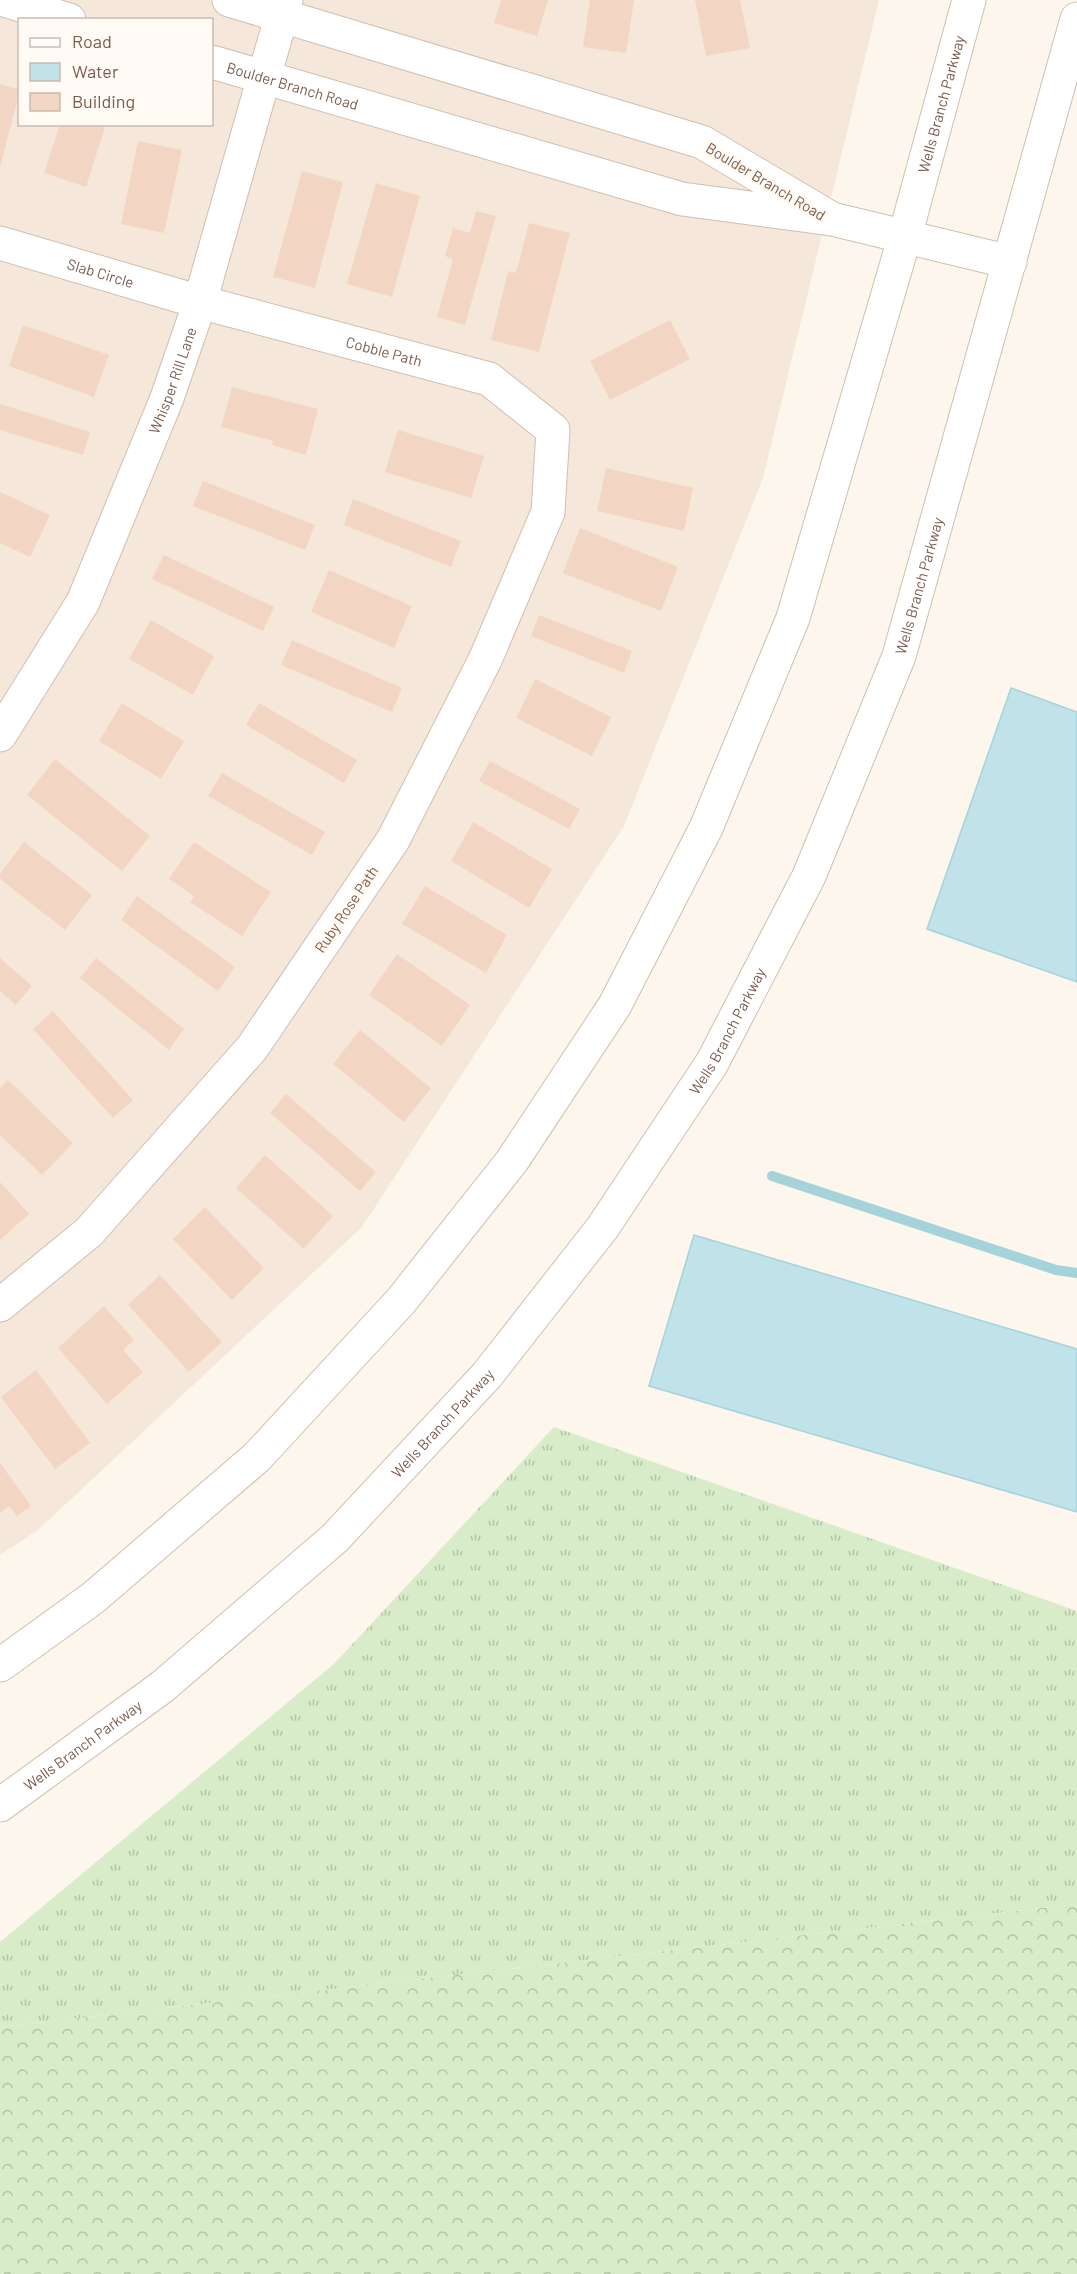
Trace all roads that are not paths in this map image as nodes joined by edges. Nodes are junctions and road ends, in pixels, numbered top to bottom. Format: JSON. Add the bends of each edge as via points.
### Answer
{"nodes":[{"id":1,"x":4,"y":0,"type":"edge"},
{"id":2,"x":229,"y":0,"type":"edge"},
{"id":3,"x":969,"y":0,"type":"edge"},
{"id":4,"x":284,"y":8,"type":"edge"},
{"id":5,"x":62,"y":18,"type":"edge"},
{"id":6,"x":1077,"y":19,"type":"edge"},
{"id":7,"x":213,"y":62,"type":"edge"},
{"id":8,"x":264,"y":78,"type":"junction"},
{"id":9,"x":832,"y":219,"type":"junction"},
{"id":10,"x":905,"y":236,"type":"junction"},
{"id":11,"x":0,"y":243,"type":"edge"},
{"id":12,"x":1010,"y":262,"type":"junction"},
{"id":13,"x":200,"y":302,"type":"junction"},
{"id":14,"x":553,"y":430,"type":"joint"},
{"id":15,"x":0,"y":735,"type":"edge"},
{"id":16,"x":0,"y":1305,"type":"edge"},
{"id":17,"x":0,"y":1665,"type":"edge"},
{"id":18,"x":0,"y":1804,"type":"edge"}],
"edges":[{"from":1,"to":5,"type":"street"},
{"from":2,"to":4,"type":"street","name":"Boulder Branch Road"},
{"from":3,"to":10,"type":"street","name":"Wells Branch Parkway"},
{"from":4,"to":8,"type":"street","name":"Whisper Rill Lane"},
{"from":4,"to":9,"type":"street","name":"Boulder Branch Road","via":[[702,142]]},
{"from":6,"to":12,"type":"street","name":"Wells Branch Parkway"},
{"from":7,"to":8,"type":"street","name":"Boulder Branch Road"},
{"from":8,"to":9,"type":"street","name":"Boulder Branch Road","via":[[682,199]]},
{"from":8,"to":13,"type":"street","name":"Whisper Rill Lane"},
{"from":9,"to":10,"type":"street"},
{"from":10,"to":12,"type":"street"},
{"from":10,"to":17,"type":"street","name":"Wells Branch Parkway","via":[[793,618],[706,828],[615,1005],[512,1161],[401,1301],[257,1457],[93,1598]]},
{"from":11,"to":13,"type":"street","name":"Slab Circle"},
{"from":12,"to":18,"type":"street","name":"Wells Branch Parkway","via":[[899,656],[809,876],[712,1063],[603,1227],[487,1375],[335,1538],[162,1687]]},
{"from":13,"to":14,"type":"street","name":"Cobble Path","via":[[489,379]]},
{"from":13,"to":15,"type":"street","name":"Whisper Rill Lane","via":[[166,398],[83,602]]},
{"from":14,"to":16,"type":"street","name":"Ruby Rose Path","via":[[548,512],[485,660],[393,840],[252,1048],[89,1232]]}]}
